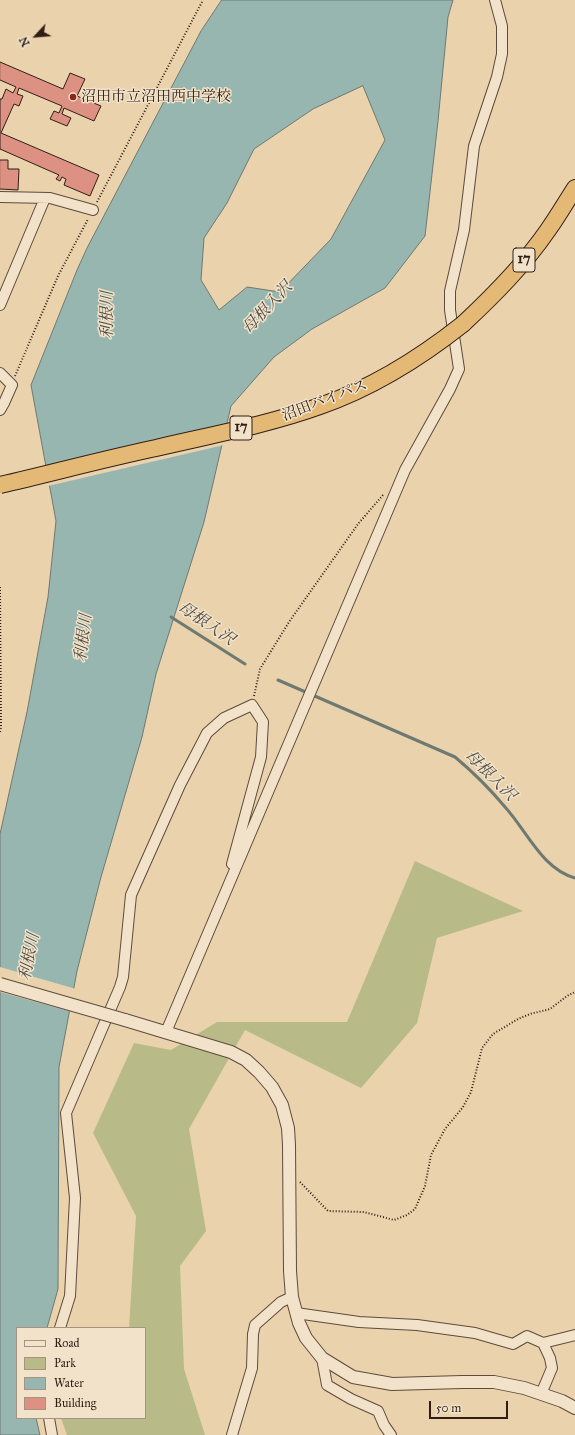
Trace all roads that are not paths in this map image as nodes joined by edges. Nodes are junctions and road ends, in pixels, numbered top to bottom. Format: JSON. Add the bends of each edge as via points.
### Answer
{"nodes":[{"id":1,"x":495,"y":0,"type":"edge"},
{"id":2,"x":575,"y":188,"type":"edge"},
{"id":3,"x":0,"y":197,"type":"edge"},
{"id":4,"x":45,"y":198,"type":"junction"},
{"id":5,"x":93,"y":210,"type":"road end"},
{"id":6,"x":0,"y":305,"type":"edge"},
{"id":7,"x":0,"y":373,"type":"edge"},
{"id":8,"x":0,"y":410,"type":"edge"},
{"id":9,"x":0,"y":485,"type":"edge"},
{"id":10,"x":225,"y":894,"type":"junction"},
{"id":11,"x":0,"y":984,"type":"edge"},
{"id":12,"x":166,"y":1032,"type":"junction"},
{"id":13,"x":292,"y":1298,"type":"junction"},
{"id":14,"x":296,"y":1313,"type":"junction"},
{"id":15,"x":60,"y":1327,"type":"edge"},
{"id":16,"x":575,"y":1335,"type":"edge"},
{"id":17,"x":543,"y":1343,"type":"junction"},
{"id":18,"x":322,"y":1358,"type":"junction"},
{"id":19,"x":541,"y":1394,"type":"junction"},
{"id":20,"x":575,"y":1408,"type":"edge"},
{"id":21,"x":49,"y":1419,"type":"edge"},
{"id":22,"x":52,"y":1435,"type":"edge"},
{"id":23,"x":232,"y":1435,"type":"edge"},
{"id":24,"x":391,"y":1435,"type":"edge"}],
"edges":[{"from":1,"to":10,"type":"street","via":[[502,26],[502,54],[474,146],[464,230],[450,291],[450,310],[459,369],[405,470]]},
{"from":2,"to":9,"type":"highway","name":"沼田バイパス","number":"17","bridge":true,"via":[[527,257],[463,324],[436,345],[365,387],[320,406],[263,423]]},
{"from":3,"to":4,"type":"street"},
{"from":4,"to":5,"type":"street"},
{"from":4,"to":6,"type":"street"},
{"from":7,"to":8,"type":"street","via":[[12,384]]},
{"from":10,"to":12,"type":"street"},
{"from":10,"to":15,"type":"street","via":[[261,757],[263,722],[252,705],[224,718],[207,733],[180,785],[131,895],[123,977],[66,1113],[75,1198],[70,1296]]},
{"from":11,"to":12,"type":"street","bridge":true},
{"from":12,"to":13,"type":"street","via":[[231,1052],[246,1060],[272,1087],[282,1105],[288,1128]]},
{"from":13,"to":14,"type":"street"},
{"from":13,"to":23,"type":"street","via":[[281,1302],[255,1325],[252,1334],[252,1368]]},
{"from":14,"to":17,"type":"street","via":[[474,1333],[513,1344],[528,1336]]},
{"from":14,"to":18,"type":"street","via":[[306,1338]]},
{"from":16,"to":17,"type":"street"},
{"from":17,"to":19,"type":"street","via":[[552,1368]]},
{"from":18,"to":19,"type":"street","via":[[353,1377],[392,1384],[494,1382]]},
{"from":18,"to":24,"type":"street","via":[[327,1384],[351,1399],[378,1411]]},
{"from":19,"to":20,"type":"street"},
{"from":21,"to":22,"type":"street"}]}
